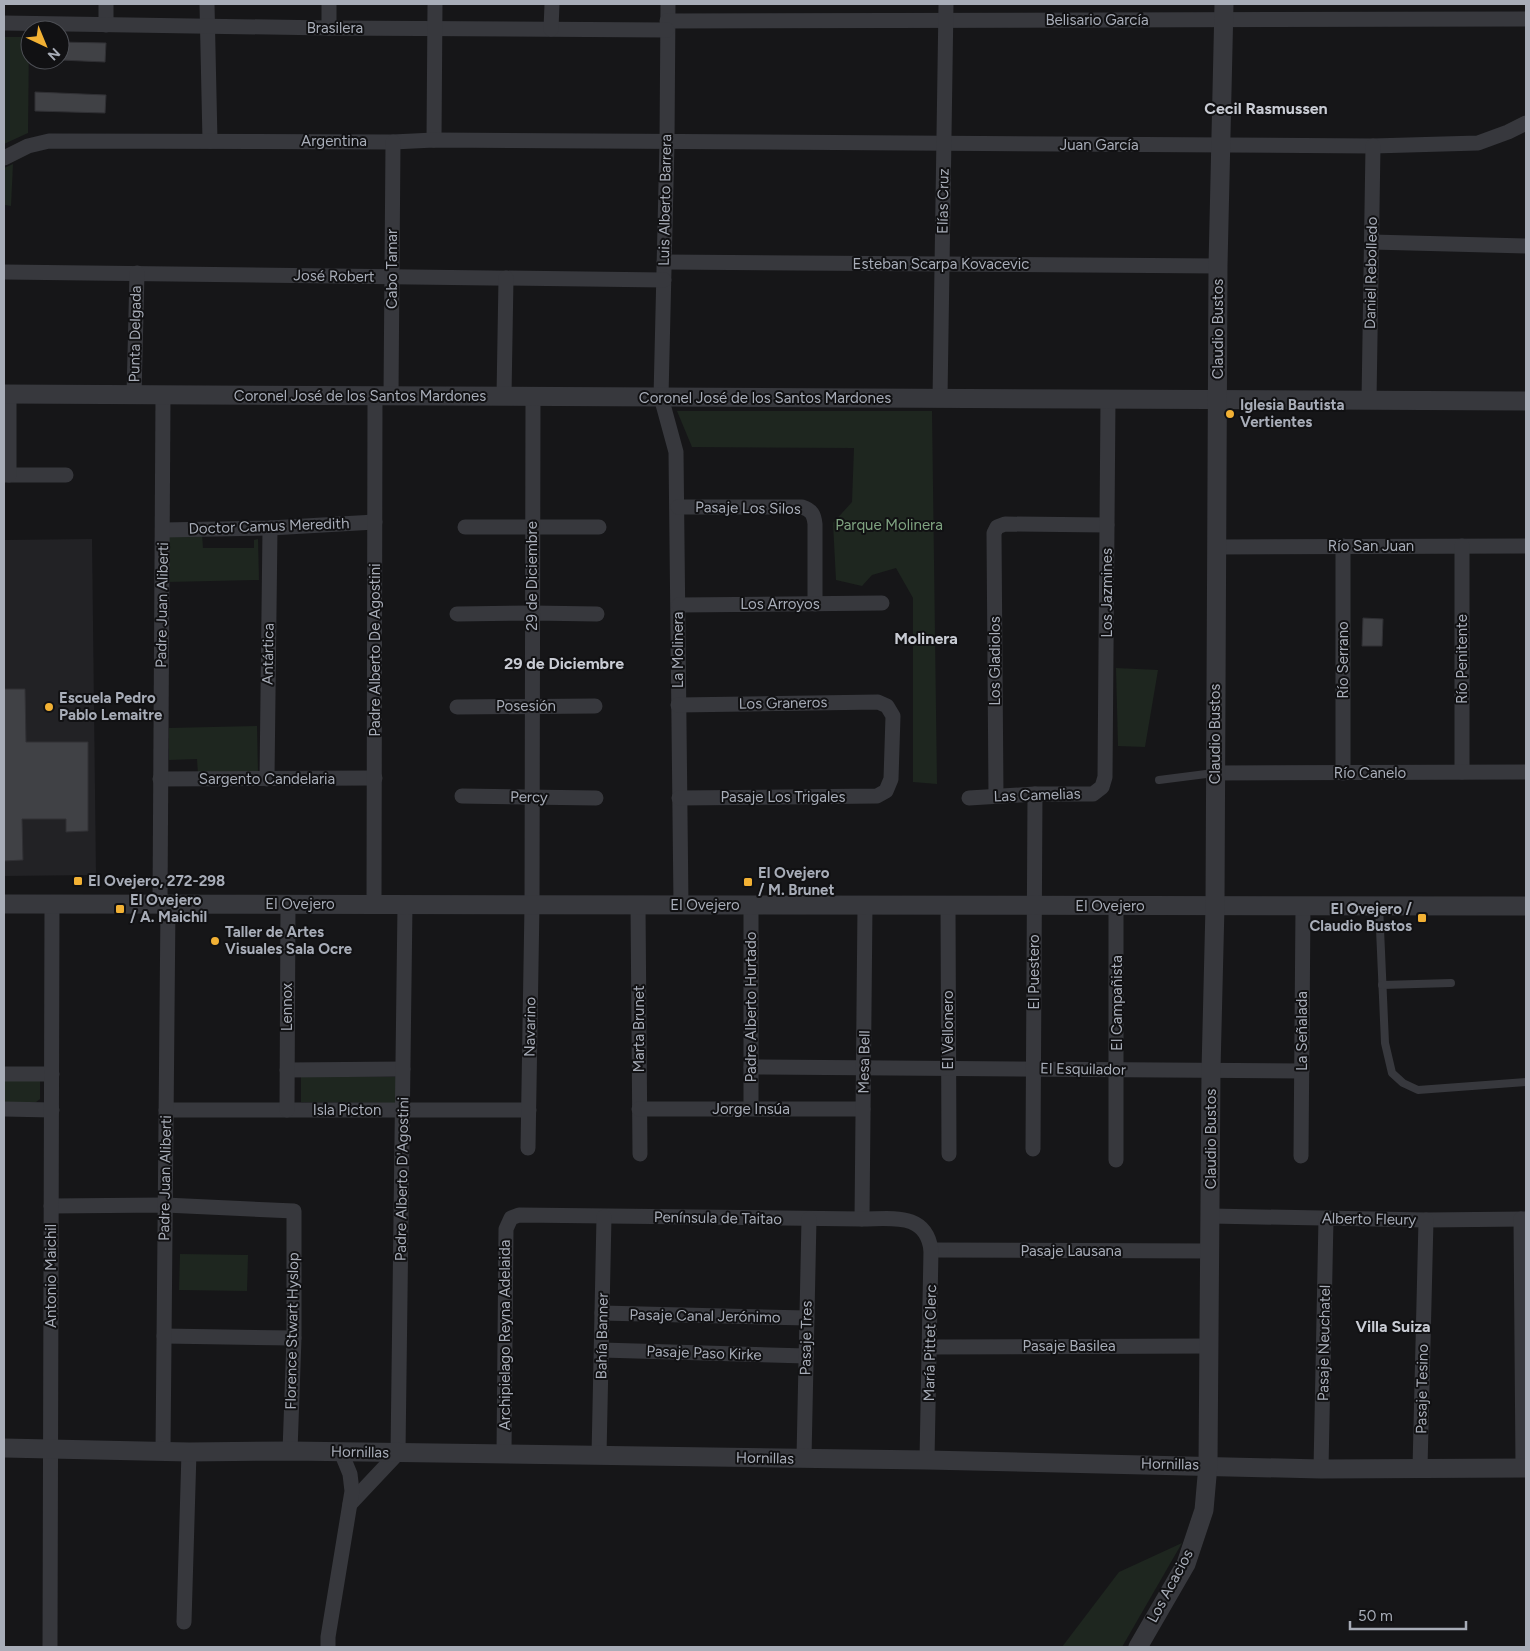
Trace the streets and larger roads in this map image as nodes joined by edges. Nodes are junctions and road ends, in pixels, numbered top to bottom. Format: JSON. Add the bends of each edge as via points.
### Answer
{"nodes":[{"id":1,"x":106,"y":4,"type":"edge"},
{"id":2,"x":208,"y":4,"type":"edge"},
{"id":3,"x":329,"y":4,"type":"edge"},
{"id":4,"x":435,"y":4,"type":"edge"},
{"id":5,"x":552,"y":4,"type":"edge"},
{"id":6,"x":668,"y":4,"type":"edge"},
{"id":7,"x":946,"y":4,"type":"edge"},
{"id":8,"x":1224,"y":12,"type":"edge"},
{"id":9,"x":1526,"y":19,"type":"edge"},
{"id":10,"x":946,"y":20,"type":"junction"},
{"id":11,"x":4,"y":24,"type":"edge"},
{"id":12,"x":106,"y":25,"type":"junction"},
{"id":13,"x":667,"y":25,"type":"junction"},
{"id":14,"x":207,"y":27,"type":"junction"},
{"id":15,"x":329,"y":28,"type":"junction"},
{"id":16,"x":435,"y":28,"type":"junction"},
{"id":17,"x":551,"y":29,"type":"junction"},
{"id":18,"x":1526,"y":122,"type":"edge"},
{"id":19,"x":434,"y":140,"type":"junction"},
{"id":20,"x":210,"y":141,"type":"junction"},
{"id":21,"x":393,"y":142,"type":"junction"},
{"id":22,"x":667,"y":142,"type":"junction"},
{"id":23,"x":944,"y":144,"type":"junction"},
{"id":24,"x":1222,"y":145,"type":"junction"},
{"id":25,"x":1373,"y":146,"type":"junction"},
{"id":26,"x":4,"y":158,"type":"edge"},
{"id":27,"x":1372,"y":242,"type":"junction"},
{"id":28,"x":1526,"y":246,"type":"edge"},
{"id":29,"x":664,"y":262,"type":"junction"},
{"id":30,"x":942,"y":264,"type":"junction"},
{"id":31,"x":1218,"y":266,"type":"junction"},
{"id":32,"x":4,"y":272,"type":"edge"},
{"id":33,"x":137,"y":273,"type":"junction"},
{"id":34,"x":392,"y":277,"type":"junction"},
{"id":35,"x":506,"y":278,"type":"junction"},
{"id":36,"x":664,"y":280,"type":"junction"},
{"id":37,"x":6,"y":394,"type":"edge"},
{"id":38,"x":134,"y":395,"type":"junction"},
{"id":39,"x":164,"y":395,"type":"junction"},
{"id":40,"x":383,"y":396,"type":"junction"},
{"id":41,"x":504,"y":396,"type":"junction"},
{"id":42,"x":533,"y":397,"type":"junction"},
{"id":43,"x":661,"y":397,"type":"junction"},
{"id":44,"x":940,"y":398,"type":"junction"},
{"id":45,"x":1108,"y":399,"type":"junction"},
{"id":46,"x":1217,"y":400,"type":"junction"},
{"id":47,"x":1369,"y":401,"type":"junction"},
{"id":48,"x":1526,"y":401,"type":"edge"},
{"id":49,"x":6,"y":475,"type":"edge"},
{"id":50,"x":66,"y":475,"type":"dead end"},
{"id":51,"x":678,"y":507,"type":"junction"},
{"id":52,"x":375,"y":522,"type":"junction"},
{"id":53,"x":1107,"y":525,"type":"junction"},
{"id":54,"x":465,"y":527,"type":"dead end"},
{"id":55,"x":533,"y":527,"type":"junction"},
{"id":56,"x":599,"y":527,"type":"dead end"},
{"id":57,"x":270,"y":528,"type":"junction"},
{"id":58,"x":162,"y":530,"type":"junction"},
{"id":59,"x":1343,"y":546,"type":"junction"},
{"id":60,"x":1462,"y":546,"type":"junction"},
{"id":61,"x":1526,"y":546,"type":"edge"},
{"id":62,"x":1216,"y":547,"type":"junction"},
{"id":63,"x":882,"y":603,"type":"dead end"},
{"id":64,"x":815,"y":604,"type":"junction"},
{"id":65,"x":678,"y":605,"type":"junction"},
{"id":66,"x":532,"y":613,"type":"junction"},
{"id":67,"x":457,"y":614,"type":"dead end"},
{"id":68,"x":597,"y":614,"type":"dead end"},
{"id":69,"x":678,"y":705,"type":"junction"},
{"id":70,"x":532,"y":706,"type":"junction"},
{"id":71,"x":596,"y":706,"type":"dead end"},
{"id":72,"x":457,"y":707,"type":"dead end"},
{"id":73,"x":1462,"y":772,"type":"junction"},
{"id":74,"x":1526,"y":772,"type":"edge"},
{"id":75,"x":1214,"y":773,"type":"junction"},
{"id":76,"x":1343,"y":773,"type":"junction"},
{"id":77,"x":375,"y":778,"type":"junction"},
{"id":78,"x":160,"y":779,"type":"junction"},
{"id":79,"x":267,"y":779,"type":"junction"},
{"id":80,"x":1102,"y":787,"type":"joint"},
{"id":81,"x":886,"y":791,"type":"joint"},
{"id":82,"x":1035,"y":794,"type":"junction"},
{"id":83,"x":462,"y":796,"type":"dead end"},
{"id":84,"x":996,"y":796,"type":"junction"},
{"id":85,"x":532,"y":798,"type":"junction"},
{"id":86,"x":596,"y":798,"type":"dead end"},
{"id":87,"x":679,"y":798,"type":"junction"},
{"id":88,"x":970,"y":798,"type":"dead end"},
{"id":89,"x":4,"y":904,"type":"edge"},
{"id":90,"x":52,"y":904,"type":"junction"},
{"id":91,"x":288,"y":904,"type":"junction"},
{"id":92,"x":374,"y":904,"type":"junction"},
{"id":93,"x":164,"y":905,"type":"junction"},
{"id":94,"x":405,"y":905,"type":"junction"},
{"id":95,"x":532,"y":905,"type":"junction"},
{"id":96,"x":638,"y":905,"type":"junction"},
{"id":97,"x":680,"y":905,"type":"junction"},
{"id":98,"x":751,"y":905,"type":"junction"},
{"id":99,"x":865,"y":905,"type":"junction"},
{"id":100,"x":1034,"y":905,"type":"junction"},
{"id":101,"x":948,"y":906,"type":"junction"},
{"id":102,"x":1116,"y":906,"type":"junction"},
{"id":103,"x":1215,"y":906,"type":"junction"},
{"id":104,"x":1303,"y":906,"type":"junction"},
{"id":105,"x":1526,"y":906,"type":"edge"},
{"id":106,"x":751,"y":1067,"type":"junction"},
{"id":107,"x":864,"y":1068,"type":"junction"},
{"id":108,"x":948,"y":1068,"type":"junction"},
{"id":109,"x":403,"y":1069,"type":"junction"},
{"id":110,"x":1033,"y":1069,"type":"junction"},
{"id":111,"x":287,"y":1070,"type":"junction"},
{"id":112,"x":1117,"y":1070,"type":"junction"},
{"id":113,"x":1211,"y":1070,"type":"junction"},
{"id":114,"x":1302,"y":1071,"type":"junction"},
{"id":115,"x":4,"y":1074,"type":"edge"},
{"id":116,"x":52,"y":1074,"type":"junction"},
{"id":117,"x":751,"y":1108,"type":"junction"},
{"id":118,"x":4,"y":1109,"type":"edge"},
{"id":119,"x":639,"y":1109,"type":"junction"},
{"id":120,"x":863,"y":1109,"type":"junction"},
{"id":121,"x":52,"y":1110,"type":"junction"},
{"id":122,"x":166,"y":1110,"type":"junction"},
{"id":123,"x":287,"y":1110,"type":"junction"},
{"id":124,"x":403,"y":1110,"type":"junction"},
{"id":125,"x":529,"y":1110,"type":"junction"},
{"id":126,"x":528,"y":1148,"type":"dead end"},
{"id":127,"x":1033,"y":1149,"type":"dead end"},
{"id":128,"x":640,"y":1154,"type":"dead end"},
{"id":129,"x":949,"y":1154,"type":"dead end"},
{"id":130,"x":1301,"y":1156,"type":"dead end"},
{"id":131,"x":1116,"y":1160,"type":"dead end"},
{"id":132,"x":165,"y":1205,"type":"junction"},
{"id":133,"x":51,"y":1206,"type":"junction"},
{"id":134,"x":1211,"y":1216,"type":"junction"},
{"id":135,"x":604,"y":1217,"type":"junction"},
{"id":136,"x":511,"y":1218,"type":"joint"},
{"id":137,"x":1326,"y":1218,"type":"junction"},
{"id":138,"x":809,"y":1219,"type":"junction"},
{"id":139,"x":862,"y":1219,"type":"junction"},
{"id":140,"x":1524,"y":1219,"type":"edge"},
{"id":141,"x":1426,"y":1220,"type":"junction"},
{"id":142,"x":922,"y":1228,"type":"joint"},
{"id":143,"x":931,"y":1250,"type":"junction"},
{"id":144,"x":1210,"y":1251,"type":"junction"},
{"id":145,"x":602,"y":1313,"type":"junction"},
{"id":146,"x":807,"y":1318,"type":"junction"},
{"id":147,"x":164,"y":1336,"type":"junction"},
{"id":148,"x":294,"y":1338,"type":"junction"},
{"id":149,"x":1524,"y":1339,"type":"edge"},
{"id":150,"x":1208,"y":1346,"type":"junction"},
{"id":151,"x":930,"y":1347,"type":"junction"},
{"id":152,"x":602,"y":1350,"type":"junction"},
{"id":153,"x":806,"y":1356,"type":"junction"},
{"id":154,"x":4,"y":1448,"type":"edge"},
{"id":155,"x":50,"y":1448,"type":"junction"},
{"id":156,"x":163,"y":1451,"type":"junction"},
{"id":157,"x":290,"y":1451,"type":"junction"},
{"id":158,"x":189,"y":1452,"type":"junction"},
{"id":159,"x":342,"y":1452,"type":"junction"},
{"id":160,"x":398,"y":1453,"type":"junction"},
{"id":161,"x":504,"y":1454,"type":"junction"},
{"id":162,"x":600,"y":1456,"type":"junction"},
{"id":163,"x":804,"y":1458,"type":"junction"},
{"id":164,"x":927,"y":1460,"type":"junction"},
{"id":165,"x":1208,"y":1465,"type":"junction"},
{"id":166,"x":1420,"y":1468,"type":"junction"},
{"id":167,"x":1525,"y":1468,"type":"edge"},
{"id":168,"x":1321,"y":1469,"type":"junction"},
{"id":169,"x":350,"y":1504,"type":"junction"},
{"id":170,"x":184,"y":1622,"type":"dead end"},
{"id":171,"x":50,"y":1647,"type":"edge"},
{"id":172,"x":328,"y":1647,"type":"edge"},
{"id":173,"x":1138,"y":1647,"type":"edge"}],
"edges":[{"from":1,"to":12,"type":"street"},
{"from":2,"to":14,"type":"street"},
{"from":3,"to":15,"type":"street"},
{"from":4,"to":16,"type":"street"},
{"from":5,"to":17,"type":"street"},
{"from":6,"to":13,"type":"street","name":"Luis Alberto Barrera"},
{"from":7,"to":10,"type":"street","name":"Elías Cruz"},
{"from":8,"to":9,"type":"street","name":"Belisario García"},
{"from":8,"to":10,"type":"street","name":"Belisario García"},
{"from":8,"to":24,"type":"street","name":"Claudio Bustos"},
{"from":10,"to":13,"type":"street","name":"Belisario García"},
{"from":10,"to":23,"type":"street","name":"Elías Cruz"},
{"from":11,"to":12,"type":"street","name":"Brasilera"},
{"from":12,"to":14,"type":"street","name":"Brasilera"},
{"from":13,"to":17,"type":"street","name":"Brasilera"},
{"from":13,"to":22,"type":"street","name":"Luis Alberto Barrera"},
{"from":14,"to":15,"type":"street","name":"Brasilera"},
{"from":14,"to":20,"type":"street"},
{"from":15,"to":16,"type":"street","name":"Brasilera"},
{"from":16,"to":17,"type":"street","name":"Brasilera"},
{"from":16,"to":19,"type":"street"},
{"from":18,"to":25,"type":"street","name":"Juan García","via":[[1478,142]]},
{"from":19,"to":21,"type":"street","name":"Argentina"},
{"from":19,"to":22,"type":"street","name":"Argentina"},
{"from":20,"to":21,"type":"street","name":"Argentina"},
{"from":20,"to":26,"type":"street","name":"Argentina","via":[[49,141],[28,146]]},
{"from":21,"to":34,"type":"street","name":"Cabo Tamar"},
{"from":22,"to":23,"type":"street","name":"Juan García"},
{"from":22,"to":29,"type":"street","name":"Luis Alberto Barrera"},
{"from":23,"to":24,"type":"street","name":"Juan García"},
{"from":23,"to":30,"type":"street","name":"Elías Cruz"},
{"from":24,"to":25,"type":"street","name":"Juan García"},
{"from":24,"to":31,"type":"street","name":"Claudio Bustos"},
{"from":25,"to":27,"type":"street","name":"Daniel Rebolledo"},
{"from":27,"to":28,"type":"street"},
{"from":27,"to":47,"type":"street","name":"Daniel Rebolledo"},
{"from":29,"to":30,"type":"street","name":"Esteban Scarpa Kovacevic"},
{"from":29,"to":36,"type":"street","name":"Luis Alberto Barrera"},
{"from":30,"to":31,"type":"street","name":"Esteban Scarpa Kovacevic"},
{"from":30,"to":44,"type":"street","name":"Elías Cruz"},
{"from":31,"to":46,"type":"street","name":"Claudio Bustos"},
{"from":32,"to":33,"type":"street","name":"José Robert"},
{"from":33,"to":34,"type":"street","name":"José Robert"},
{"from":33,"to":38,"type":"street","name":"Punta Delgada"},
{"from":34,"to":35,"type":"street","name":"José Robert"},
{"from":34,"to":40,"type":"street","name":"Cabo Tamar"},
{"from":35,"to":36,"type":"street","name":"José Robert"},
{"from":35,"to":41,"type":"street"},
{"from":36,"to":43,"type":"street","name":"Luis Alberto Barrera"},
{"from":37,"to":38,"type":"street","name":"Coronel José de los Santos Mardones"},
{"from":37,"to":49,"type":"street"},
{"from":38,"to":39,"type":"street","name":"Coronel José de los Santos Mardones"},
{"from":39,"to":40,"type":"street","name":"Coronel José de los Santos Mardones"},
{"from":39,"to":58,"type":"street","name":"Padre Juan Aliberti"},
{"from":40,"to":41,"type":"street","name":"Coronel José de los Santos Mardones"},
{"from":40,"to":52,"type":"street","name":"Padre Alberto De Agostini"},
{"from":41,"to":42,"type":"street","name":"Coronel José de los Santos Mardones"},
{"from":42,"to":43,"type":"street","name":"Coronel José de los Santos Mardones"},
{"from":42,"to":55,"type":"street","name":"29 de Diciembre"},
{"from":43,"to":44,"type":"street","name":"Coronel José de los Santos Mardones"},
{"from":43,"to":51,"type":"street","name":"La Molinera","via":[[676,452]]},
{"from":44,"to":45,"type":"street","name":"Coronel José de los Santos Mardones"},
{"from":45,"to":46,"type":"street","name":"Coronel José de los Santos Mardones"},
{"from":45,"to":53,"type":"street","name":"Los Jazmines"},
{"from":46,"to":47,"type":"street","name":"Coronel José de los Santos Mardones"},
{"from":46,"to":62,"type":"street","name":"Claudio Bustos"},
{"from":47,"to":48,"type":"street","name":"Coronel José de los Santos Mardones"},
{"from":49,"to":50,"type":"street"},
{"from":51,"to":64,"type":"street","name":"Pasaje Los Silos","via":[[807,508],[814,517]]},
{"from":51,"to":65,"type":"street","name":"La Molinera"},
{"from":52,"to":57,"type":"street","name":"Doctor Camus Meredith"},
{"from":52,"to":77,"type":"street","name":"Padre Alberto De Agostini"},
{"from":53,"to":80,"type":"street","name":"Los Jazmines","via":[[1105,777]]},
{"from":53,"to":84,"type":"street","name":"Los Gladiolos","via":[[1004,524],[994,533]]},
{"from":54,"to":55,"type":"street"},
{"from":55,"to":56,"type":"street"},
{"from":55,"to":66,"type":"street","name":"29 de Diciembre"},
{"from":57,"to":58,"type":"street","name":"Doctor Camus Meredith"},
{"from":57,"to":79,"type":"street","name":"Antártica"},
{"from":58,"to":78,"type":"street","name":"Padre Juan Aliberti"},
{"from":59,"to":60,"type":"street","name":"Río San Juan"},
{"from":59,"to":62,"type":"street","name":"Río San Juan"},
{"from":59,"to":76,"type":"street","name":"Río Serrano"},
{"from":60,"to":61,"type":"street","name":"Río San Juan"},
{"from":60,"to":73,"type":"street","name":"Río Penitente"},
{"from":62,"to":75,"type":"street","name":"Claudio Bustos"},
{"from":63,"to":64,"type":"street","name":"Los Arroyos"},
{"from":64,"to":65,"type":"street","name":"Los Arroyos"},
{"from":65,"to":69,"type":"street","name":"La Molinera"},
{"from":66,"to":67,"type":"street"},
{"from":66,"to":68,"type":"street"},
{"from":66,"to":70,"type":"street","name":"29 de Diciembre"},
{"from":69,"to":81,"type":"street","name":"Los Graneros","via":[[878,702],[887,706],[892,716],[891,779]]},
{"from":69,"to":87,"type":"street","name":"La Molinera"},
{"from":70,"to":71,"type":"street","name":"Posesión"},
{"from":70,"to":72,"type":"street","name":"Posesión"},
{"from":70,"to":85,"type":"street","name":"29 de Diciembre"},
{"from":73,"to":74,"type":"street","name":"Río Canelo"},
{"from":73,"to":76,"type":"street","name":"Río Canelo"},
{"from":75,"to":76,"type":"street","name":"Río Canelo"},
{"from":75,"to":103,"type":"street","name":"Claudio Bustos"},
{"from":77,"to":79,"type":"street","name":"Sargento Candelaria"},
{"from":77,"to":92,"type":"street","name":"Padre Alberto De Agostini"},
{"from":78,"to":79,"type":"street","name":"Sargento Candelaria"},
{"from":78,"to":93,"type":"street","name":"Padre Juan Aliberti"},
{"from":80,"to":82,"type":"street","name":"Las Camelias","via":[[1093,794]]},
{"from":81,"to":87,"type":"street","name":"Pasaje Los Trigales","via":[[877,796]]},
{"from":82,"to":84,"type":"street","name":"Las Camelias"},
{"from":82,"to":100,"type":"street","name":"El Puestero"},
{"from":83,"to":85,"type":"street","name":"Percy"},
{"from":84,"to":88,"type":"street","name":"Las Camelias"},
{"from":85,"to":86,"type":"street","name":"Percy"},
{"from":85,"to":95,"type":"street","name":"29 de Diciembre"},
{"from":87,"to":97,"type":"street","name":"La Molinera"},
{"from":89,"to":90,"type":"street","name":"El Ovejero"},
{"from":90,"to":93,"type":"street","name":"El Ovejero"},
{"from":90,"to":116,"type":"street","name":"Antonio Maichil"},
{"from":91,"to":92,"type":"street","name":"El Ovejero"},
{"from":91,"to":93,"type":"street","name":"El Ovejero"},
{"from":91,"to":111,"type":"street","name":"Lennox"},
{"from":92,"to":94,"type":"street","name":"El Ovejero"},
{"from":93,"to":122,"type":"street","name":"Padre Juan Aliberti"},
{"from":94,"to":95,"type":"street","name":"El Ovejero"},
{"from":94,"to":109,"type":"street","name":"Padre Alberto D'Agostini"},
{"from":95,"to":96,"type":"street","name":"El Ovejero"},
{"from":95,"to":125,"type":"street","name":"Navarino"},
{"from":96,"to":97,"type":"street","name":"El Ovejero"},
{"from":96,"to":119,"type":"street","name":"Marta Brunet"},
{"from":97,"to":98,"type":"street","name":"El Ovejero"},
{"from":98,"to":99,"type":"street","name":"El Ovejero"},
{"from":98,"to":106,"type":"street","name":"Padre Alberto Hurtado"},
{"from":99,"to":101,"type":"street","name":"El Ovejero"},
{"from":99,"to":107,"type":"street","name":"Mesa Bell"},
{"from":100,"to":101,"type":"street","name":"El Ovejero"},
{"from":100,"to":102,"type":"street","name":"El Ovejero"},
{"from":100,"to":110,"type":"street","name":"El Puestero"},
{"from":101,"to":108,"type":"street","name":"El Vellonero"},
{"from":102,"to":103,"type":"street","name":"El Ovejero"},
{"from":102,"to":112,"type":"street","name":"El Campañista"},
{"from":103,"to":104,"type":"street","name":"El Ovejero"},
{"from":103,"to":113,"type":"street","name":"Claudio Bustos"},
{"from":104,"to":105,"type":"street","name":"El Ovejero"},
{"from":104,"to":114,"type":"street","name":"La Señalada"},
{"from":106,"to":107,"type":"street","name":"El Esquilador"},
{"from":106,"to":117,"type":"street","name":"Padre Alberto Hurtado"},
{"from":107,"to":108,"type":"street","name":"El Esquilador"},
{"from":107,"to":120,"type":"street","name":"Mesa Bell"},
{"from":108,"to":110,"type":"street","name":"El Esquilador"},
{"from":108,"to":129,"type":"street","name":"El Vellonero"},
{"from":109,"to":111,"type":"street"},
{"from":109,"to":124,"type":"street","name":"Padre Alberto D'Agostini"},
{"from":110,"to":112,"type":"street","name":"El Esquilador"},
{"from":110,"to":127,"type":"street","name":"El Puestero"},
{"from":111,"to":123,"type":"street","name":"Lennox"},
{"from":112,"to":113,"type":"street","name":"El Esquilador"},
{"from":112,"to":131,"type":"street","name":"El Campañista"},
{"from":113,"to":114,"type":"street","name":"El Esquilador"},
{"from":113,"to":134,"type":"street","name":"Claudio Bustos"},
{"from":114,"to":130,"type":"street","name":"La Señalada"},
{"from":115,"to":116,"type":"street"},
{"from":116,"to":121,"type":"street","name":"Antonio Maichil"},
{"from":117,"to":119,"type":"street","name":"Jorge Insúa"},
{"from":117,"to":120,"type":"street","name":"Jorge Insúa"},
{"from":118,"to":121,"type":"street"},
{"from":119,"to":128,"type":"street","name":"Marta Brunet"},
{"from":120,"to":139,"type":"street","name":"Mesa Bell"},
{"from":121,"to":133,"type":"street","name":"Antonio Maichil"},
{"from":122,"to":123,"type":"street","name":"Isla Picton"},
{"from":122,"to":132,"type":"street","name":"Padre Juan Aliberti"},
{"from":123,"to":124,"type":"street","name":"Isla Picton"},
{"from":124,"to":125,"type":"street","name":"Isla Picton"},
{"from":124,"to":160,"type":"street","name":"Padre Alberto D'Agostini"},
{"from":125,"to":126,"type":"street","name":"Navarino"},
{"from":132,"to":133,"type":"street"},
{"from":132,"to":147,"type":"street","name":"Padre Juan Aliberti"},
{"from":132,"to":148,"type":"street","name":"Florence Stwart Hyslop","via":[[294,1211]]},
{"from":133,"to":155,"type":"street","name":"Antonio Maichil"},
{"from":134,"to":137,"type":"street","name":"Alberto Fleury"},
{"from":134,"to":144,"type":"street","name":"Claudio Bustos"},
{"from":135,"to":136,"type":"street","name":"Península de Taitao","via":[[519,1215]]},
{"from":135,"to":138,"type":"street","name":"Península de Taitao"},
{"from":135,"to":145,"type":"street","name":"Bahía Banner"},
{"from":136,"to":161,"type":"street","name":"Archipielago Reyna Adelaida","via":[[506,1229]]},
{"from":137,"to":141,"type":"street","name":"Alberto Fleury"},
{"from":137,"to":168,"type":"street","name":"Pasaje Neuchatel"},
{"from":138,"to":139,"type":"street","name":"Península de Taitao"},
{"from":138,"to":146,"type":"street","name":"Pasaje Tres"},
{"from":139,"to":142,"type":"street","name":"Península de Taitao","via":[[906,1220]]},
{"from":140,"to":141,"type":"street","name":"Alberto Fleury"},
{"from":140,"to":149,"type":"street"},
{"from":141,"to":166,"type":"street","name":"Pasaje Tesino"},
{"from":142,"to":143,"type":"street","name":"María Pittet Clerc"},
{"from":143,"to":144,"type":"street","name":"Pasaje Lausana"},
{"from":143,"to":151,"type":"street","name":"María Pittet Clerc"},
{"from":144,"to":150,"type":"street","name":"Claudio Bustos"},
{"from":145,"to":146,"type":"street","name":"Pasaje Canal Jerónimo"},
{"from":145,"to":152,"type":"street","name":"Bahía Banner"},
{"from":146,"to":153,"type":"street","name":"Pasaje Tres"},
{"from":147,"to":148,"type":"street"},
{"from":147,"to":156,"type":"street","name":"Padre Juan Aliberti"},
{"from":148,"to":157,"type":"street","name":"Florence Stwart Hyslop"},
{"from":149,"to":167,"type":"street"},
{"from":150,"to":151,"type":"street","name":"Pasaje Basilea"},
{"from":150,"to":165,"type":"street","name":"Claudio Bustos"},
{"from":151,"to":164,"type":"street","name":"María Pittet Clerc"},
{"from":152,"to":153,"type":"street","name":"Pasaje Paso Kirke"},
{"from":152,"to":162,"type":"street","name":"Bahía Banner"},
{"from":153,"to":163,"type":"street","name":"Pasaje Tres"},
{"from":154,"to":155,"type":"street","name":"Hornillas"},
{"from":155,"to":156,"type":"street","name":"Hornillas"},
{"from":155,"to":171,"type":"street","name":"Antonio Maichil"},
{"from":156,"to":158,"type":"street","name":"Hornillas"},
{"from":157,"to":158,"type":"street","name":"Hornillas"},
{"from":157,"to":159,"type":"street","name":"Hornillas"},
{"from":158,"to":170,"type":"street"},
{"from":159,"to":160,"type":"street","name":"Hornillas"},
{"from":159,"to":169,"type":"street","via":[[351,1484]]},
{"from":160,"to":161,"type":"street","name":"Hornillas"},
{"from":160,"to":169,"type":"street"},
{"from":161,"to":162,"type":"street","name":"Hornillas"},
{"from":162,"to":163,"type":"street","name":"Hornillas"},
{"from":163,"to":164,"type":"street","name":"Hornillas"},
{"from":164,"to":165,"type":"street","name":"Hornillas"},
{"from":165,"to":168,"type":"street","name":"Hornillas"},
{"from":165,"to":173,"type":"street","name":"Los Acacios","via":[[1204,1510],[1186,1564]]},
{"from":166,"to":167,"type":"street","name":"Hornillas"},
{"from":166,"to":168,"type":"street","name":"Hornillas"},
{"from":169,"to":172,"type":"street"}]}
